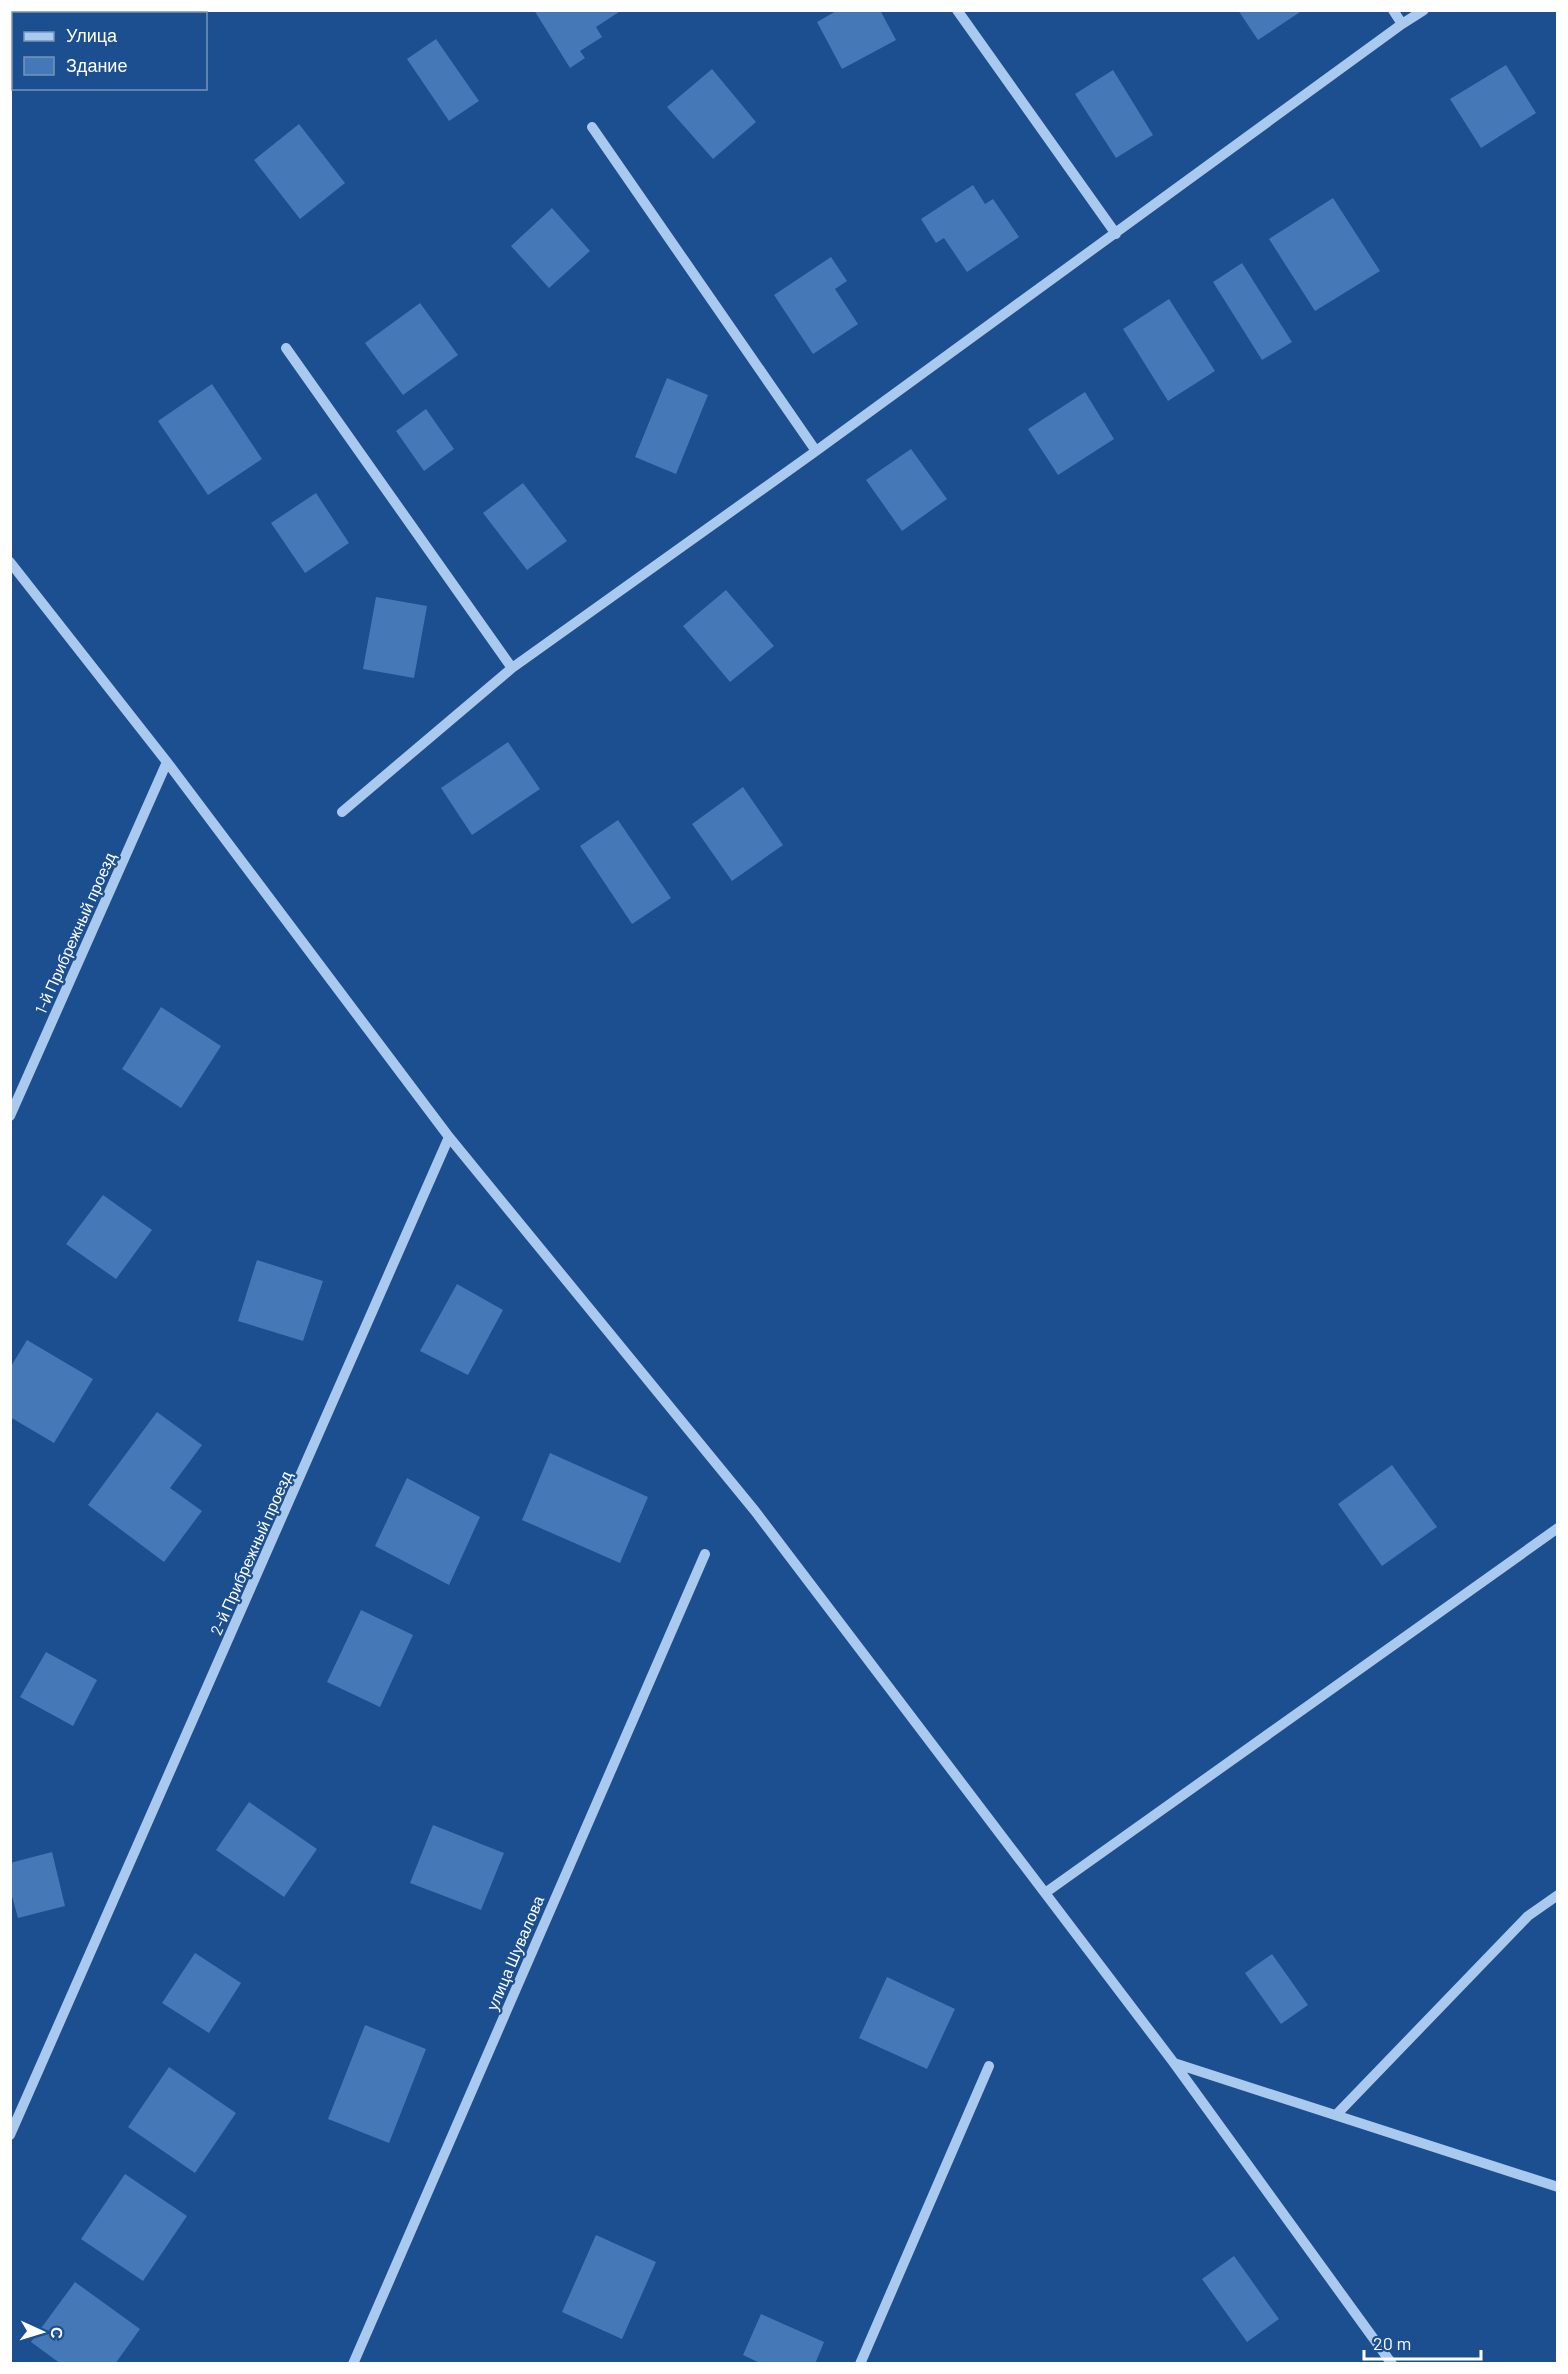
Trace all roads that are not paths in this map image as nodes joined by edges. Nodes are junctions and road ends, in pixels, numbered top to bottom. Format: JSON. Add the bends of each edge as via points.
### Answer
{"nodes":[{"id":1,"x":957,"y":10,"type":"edge"},
{"id":2,"x":1393,"y":10,"type":"edge"},
{"id":3,"x":1424,"y":10,"type":"edge"},
{"id":4,"x":1402,"y":24,"type":"junction"},
{"id":5,"x":592,"y":127,"type":"dead end"},
{"id":6,"x":1116,"y":234,"type":"junction"},
{"id":7,"x":286,"y":348,"type":"dead end"},
{"id":8,"x":816,"y":452,"type":"junction"},
{"id":9,"x":10,"y":562,"type":"edge"},
{"id":10,"x":512,"y":668,"type":"junction"},
{"id":11,"x":167,"y":762,"type":"junction"},
{"id":12,"x":342,"y":812,"type":"dead end"},
{"id":13,"x":10,"y":1116,"type":"edge"},
{"id":14,"x":449,"y":1137,"type":"junction"},
{"id":15,"x":1557,"y":1528,"type":"edge"},
{"id":16,"x":705,"y":1554,"type":"dead end"},
{"id":17,"x":1045,"y":1893,"type":"junction"},
{"id":18,"x":1557,"y":1895,"type":"edge"},
{"id":19,"x":1174,"y":2063,"type":"junction"},
{"id":20,"x":989,"y":2066,"type":"dead end"},
{"id":21,"x":1336,"y":2115,"type":"junction"},
{"id":22,"x":10,"y":2134,"type":"edge"},
{"id":23,"x":1557,"y":2187,"type":"edge"},
{"id":24,"x":353,"y":2364,"type":"edge"},
{"id":25,"x":860,"y":2364,"type":"edge"},
{"id":26,"x":1392,"y":2364,"type":"edge"}],
"edges":[{"from":1,"to":6,"type":"street"},
{"from":2,"to":4,"type":"street"},
{"from":3,"to":4,"type":"street"},
{"from":4,"to":6,"type":"street"},
{"from":5,"to":8,"type":"street"},
{"from":6,"to":8,"type":"street"},
{"from":7,"to":10,"type":"street"},
{"from":8,"to":10,"type":"street"},
{"from":9,"to":11,"type":"street"},
{"from":10,"to":12,"type":"street"},
{"from":11,"to":13,"type":"street","name":"1-й Прибрежный проезд"},
{"from":11,"to":14,"type":"street"},
{"from":14,"to":17,"type":"street","via":[[754,1511]]},
{"from":14,"to":22,"type":"street","name":"2-й Прибрежный проезд"},
{"from":15,"to":17,"type":"street"},
{"from":16,"to":24,"type":"street","name":"улица Шувалова"},
{"from":17,"to":19,"type":"street"},
{"from":18,"to":21,"type":"street","via":[[1528,1916]]},
{"from":19,"to":21,"type":"street"},
{"from":19,"to":26,"type":"street"},
{"from":20,"to":25,"type":"street"},
{"from":21,"to":23,"type":"street"}]}
